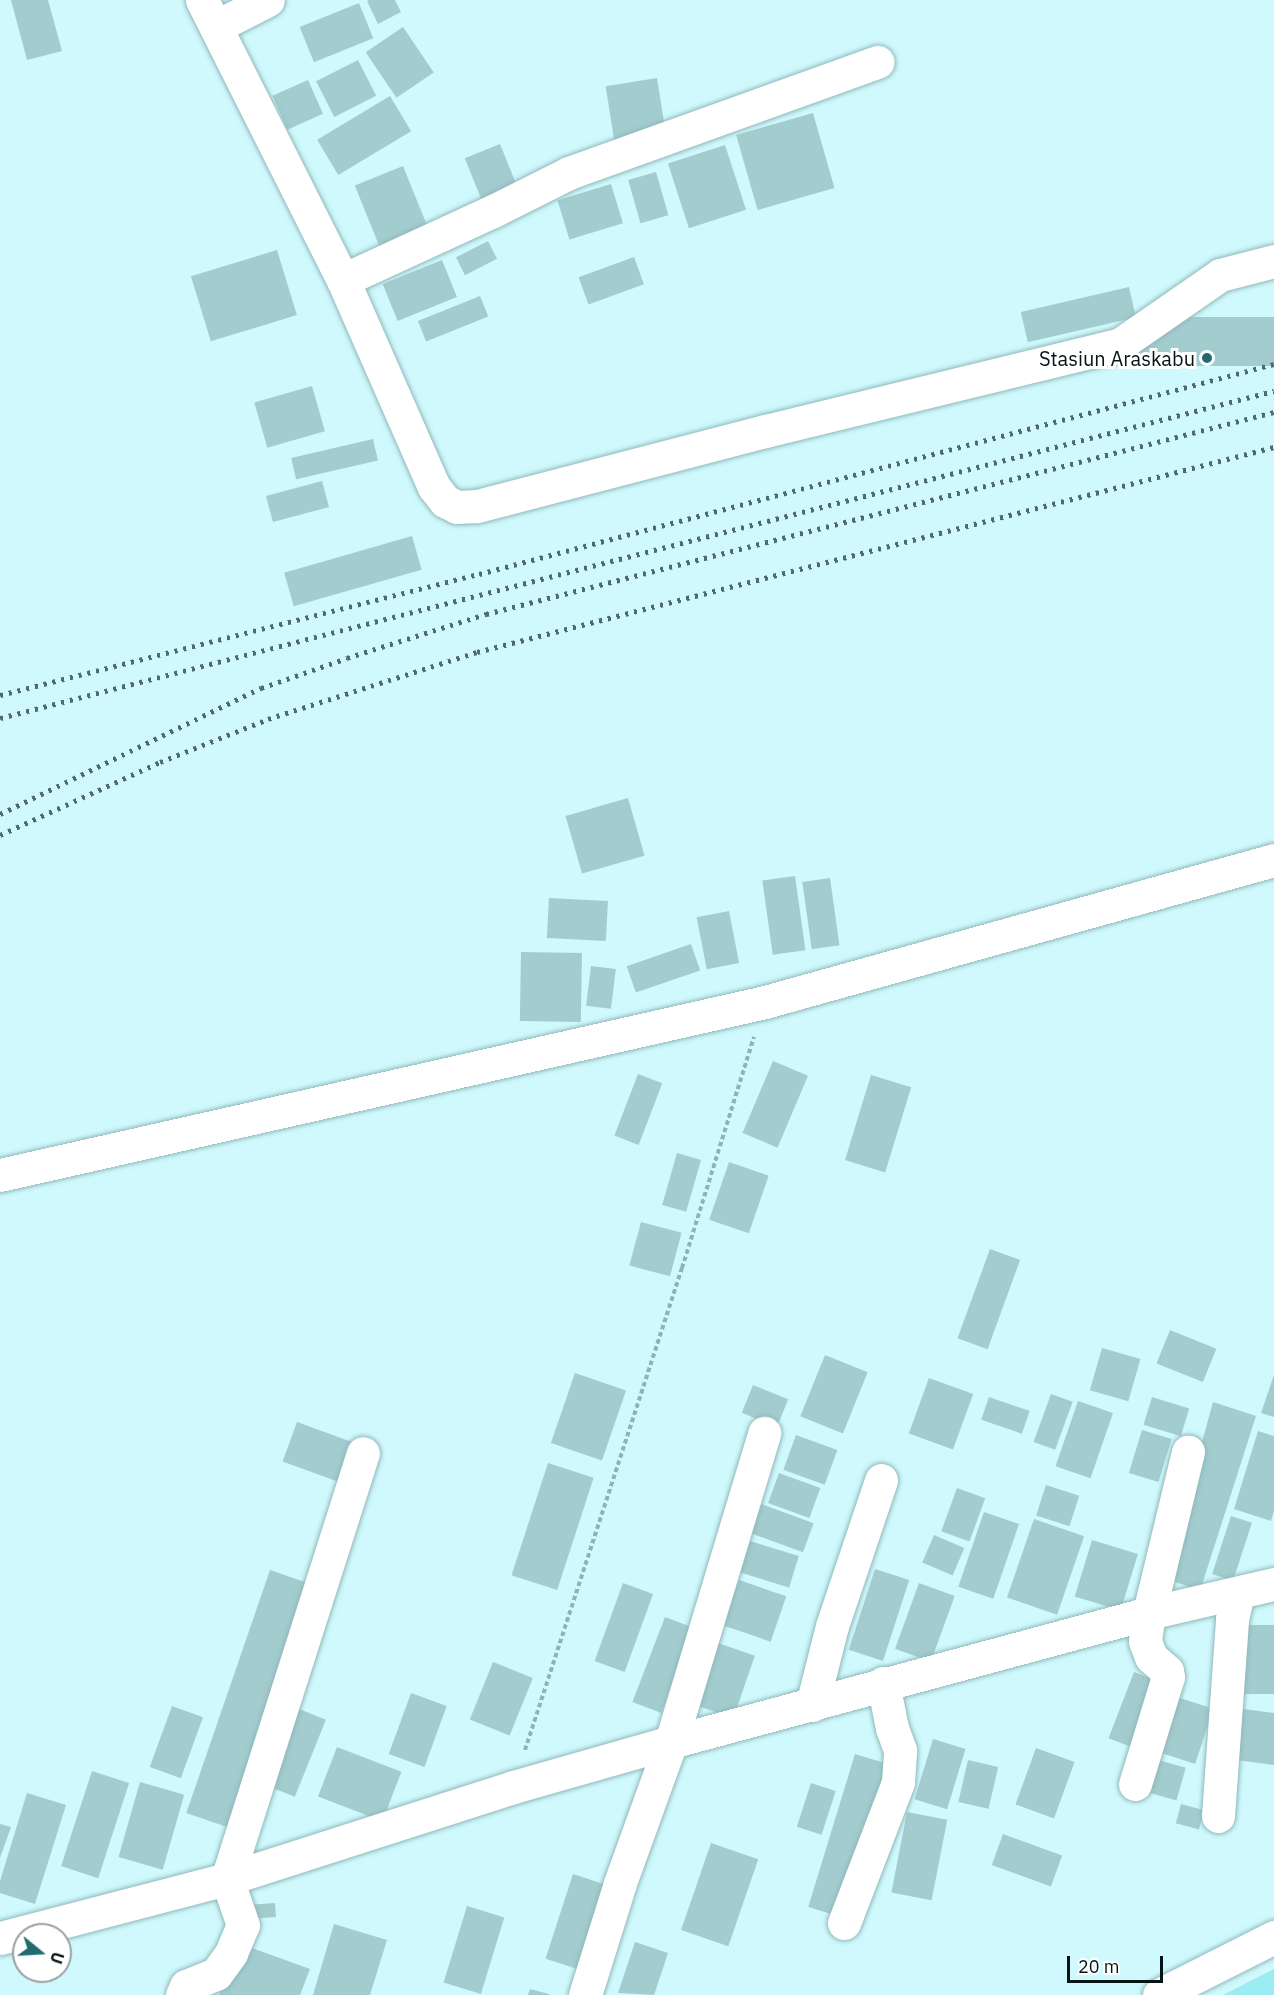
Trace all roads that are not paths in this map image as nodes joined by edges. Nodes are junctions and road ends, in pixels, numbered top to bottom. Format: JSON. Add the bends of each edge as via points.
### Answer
{"nodes":[{"id":1,"x":268,"y":0,"type":"edge"},
{"id":2,"x":210,"y":13,"type":"edge"},
{"id":3,"x":878,"y":62,"type":"dead end"},
{"id":4,"x":1274,"y":261,"type":"edge"},
{"id":5,"x":343,"y":280,"type":"junction"},
{"id":6,"x":1274,"y":860,"type":"edge"},
{"id":7,"x":0,"y":1175,"type":"edge"},
{"id":8,"x":764,"y":1433,"type":"dead end"},
{"id":9,"x":1188,"y":1452,"type":"dead end"},
{"id":10,"x":363,"y":1453,"type":"dead end"},
{"id":11,"x":881,"y":1480,"type":"dead end"},
{"id":12,"x":1274,"y":1584,"type":"edge"},
{"id":13,"x":1238,"y":1594,"type":"junction"},
{"id":14,"x":1149,"y":1613,"type":"junction"},
{"id":15,"x":883,"y":1683,"type":"junction"},
{"id":16,"x":812,"y":1705,"type":"junction"},
{"id":17,"x":671,"y":1742,"type":"junction"},
{"id":18,"x":1135,"y":1784,"type":"dead end"},
{"id":19,"x":1218,"y":1816,"type":"dead end"},
{"id":20,"x":227,"y":1878,"type":"junction"},
{"id":21,"x":844,"y":1923,"type":"dead end"},
{"id":22,"x":1274,"y":1937,"type":"edge"},
{"id":23,"x":0,"y":1938,"type":"edge"},
{"id":24,"x":182,"y":1995,"type":"edge"},
{"id":25,"x":585,"y":1995,"type":"edge"},
{"id":26,"x":1159,"y":1995,"type":"edge"}],
"edges":[{"from":1,"to":2,"type":"street"},
{"from":2,"to":5,"type":"street"},
{"from":3,"to":5,"type":"street","via":[[569,172]]},
{"from":4,"to":5,"type":"street","via":[[1220,275],[1119,345],[477,506],[457,507],[445,501],[434,487]]},
{"from":6,"to":7,"type":"street","via":[[765,1002]]},
{"from":8,"to":17,"type":"street"},
{"from":9,"to":14,"type":"street"},
{"from":10,"to":20,"type":"street"},
{"from":11,"to":16,"type":"street","via":[[832,1626]]},
{"from":12,"to":13,"type":"street"},
{"from":13,"to":14,"type":"street"},
{"from":13,"to":19,"type":"street","via":[[1232,1619]]},
{"from":14,"to":15,"type":"street"},
{"from":14,"to":18,"type":"street","via":[[1145,1641],[1151,1657],[1167,1671],[1168,1677]]},
{"from":15,"to":16,"type":"street"},
{"from":15,"to":21,"type":"street","via":[[900,1750],[898,1782]]},
{"from":16,"to":17,"type":"street"},
{"from":17,"to":20,"type":"street","via":[[513,1787]]},
{"from":17,"to":25,"type":"street"},
{"from":20,"to":23,"type":"street"},
{"from":20,"to":24,"type":"street","via":[[243,1925],[231,1953],[216,1974],[186,1986]]},
{"from":22,"to":26,"type":"street"}]}
